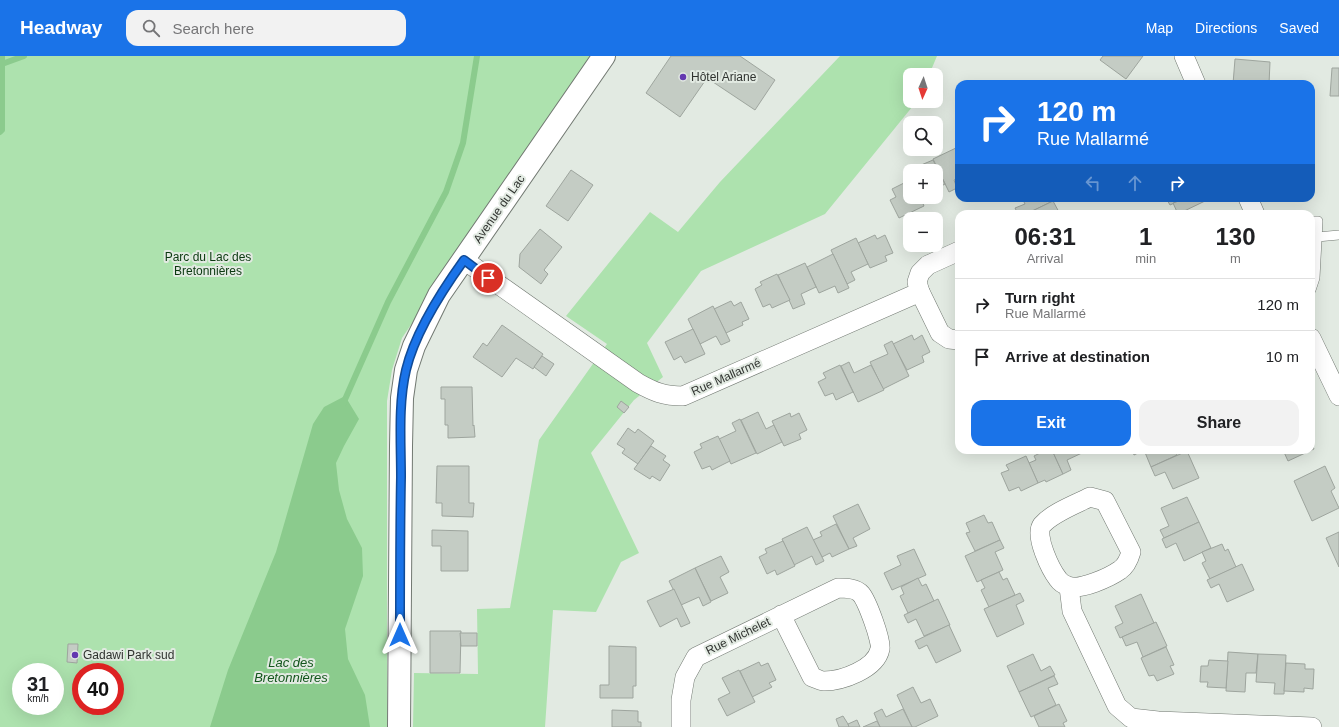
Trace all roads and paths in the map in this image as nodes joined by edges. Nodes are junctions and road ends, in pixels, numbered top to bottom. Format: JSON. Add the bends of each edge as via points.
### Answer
{"nodes":[{"id":1,"x":604,"y":56,"type":"edge"},
{"id":2,"x":1184,"y":56,"type":"edge"},
{"id":3,"x":1194,"y":80,"type":"edge"},
{"id":4,"x":1315,"y":221,"type":"edge"},
{"id":5,"x":1339,"y":235,"type":"edge"},
{"id":6,"x":1317,"y":237,"type":"junction"},
{"id":7,"x":955,"y":253,"type":"edge"},
{"id":8,"x":464,"y":260,"type":"junction"},
{"id":9,"x":1315,"y":278,"type":"edge"},
{"id":10,"x":920,"y":292,"type":"junction"},
{"id":11,"x":955,"y":340,"type":"edge"},
{"id":12,"x":1315,"y":346,"type":"edge"},
{"id":13,"x":1339,"y":396,"type":"edge"},
{"id":14,"x":1069,"y":587,"type":"junction"},
{"id":15,"x":781,"y":615,"type":"junction"},
{"id":16,"x":399,"y":727,"type":"edge"},
{"id":17,"x":681,"y":727,"type":"edge"},
{"id":18,"x":1312,"y":727,"type":"edge"}],
"edges":[{"from":1,"to":8,"type":"street","name":"Avenue du Lac"},
{"from":2,"to":3,"type":"street"},
{"from":4,"to":6,"type":"lane","via":[[1318,221]]},
{"from":5,"to":6,"type":"lane"},
{"from":6,"to":9,"type":"lane"},
{"from":7,"to":10,"type":"street","via":[[928,265],[920,273],[917,282]]},
{"from":8,"to":10,"type":"street","name":"Rue Mallarmé","via":[[638,383],[662,395],[672,396],[683,396]]},
{"from":8,"to":16,"type":"street","name":"Avenue du Lac","via":[[439,296],[414,346],[402,398]]},
{"from":10,"to":11,"type":"street","via":[[940,333]]},
{"from":12,"to":13,"type":"street"},
{"from":14,"to":14,"type":"street","via":[[1058,580],[1042,549],[1039,534],[1042,526],[1057,514],[1090,497],[1105,501],[1131,552],[1128,561],[1120,570],[1085,586]]},
{"from":14,"to":18,"type":"street","via":[[1072,611],[1117,706],[1131,718]]},
{"from":15,"to":15,"type":"street","via":[[838,588],[852,588],[861,594],[880,635],[880,649],[875,660],[864,669],[843,678],[823,681],[812,677]]},
{"from":15,"to":17,"type":"street","name":"Rue Michelet","via":[[696,657],[685,677],[681,700]]}]}
